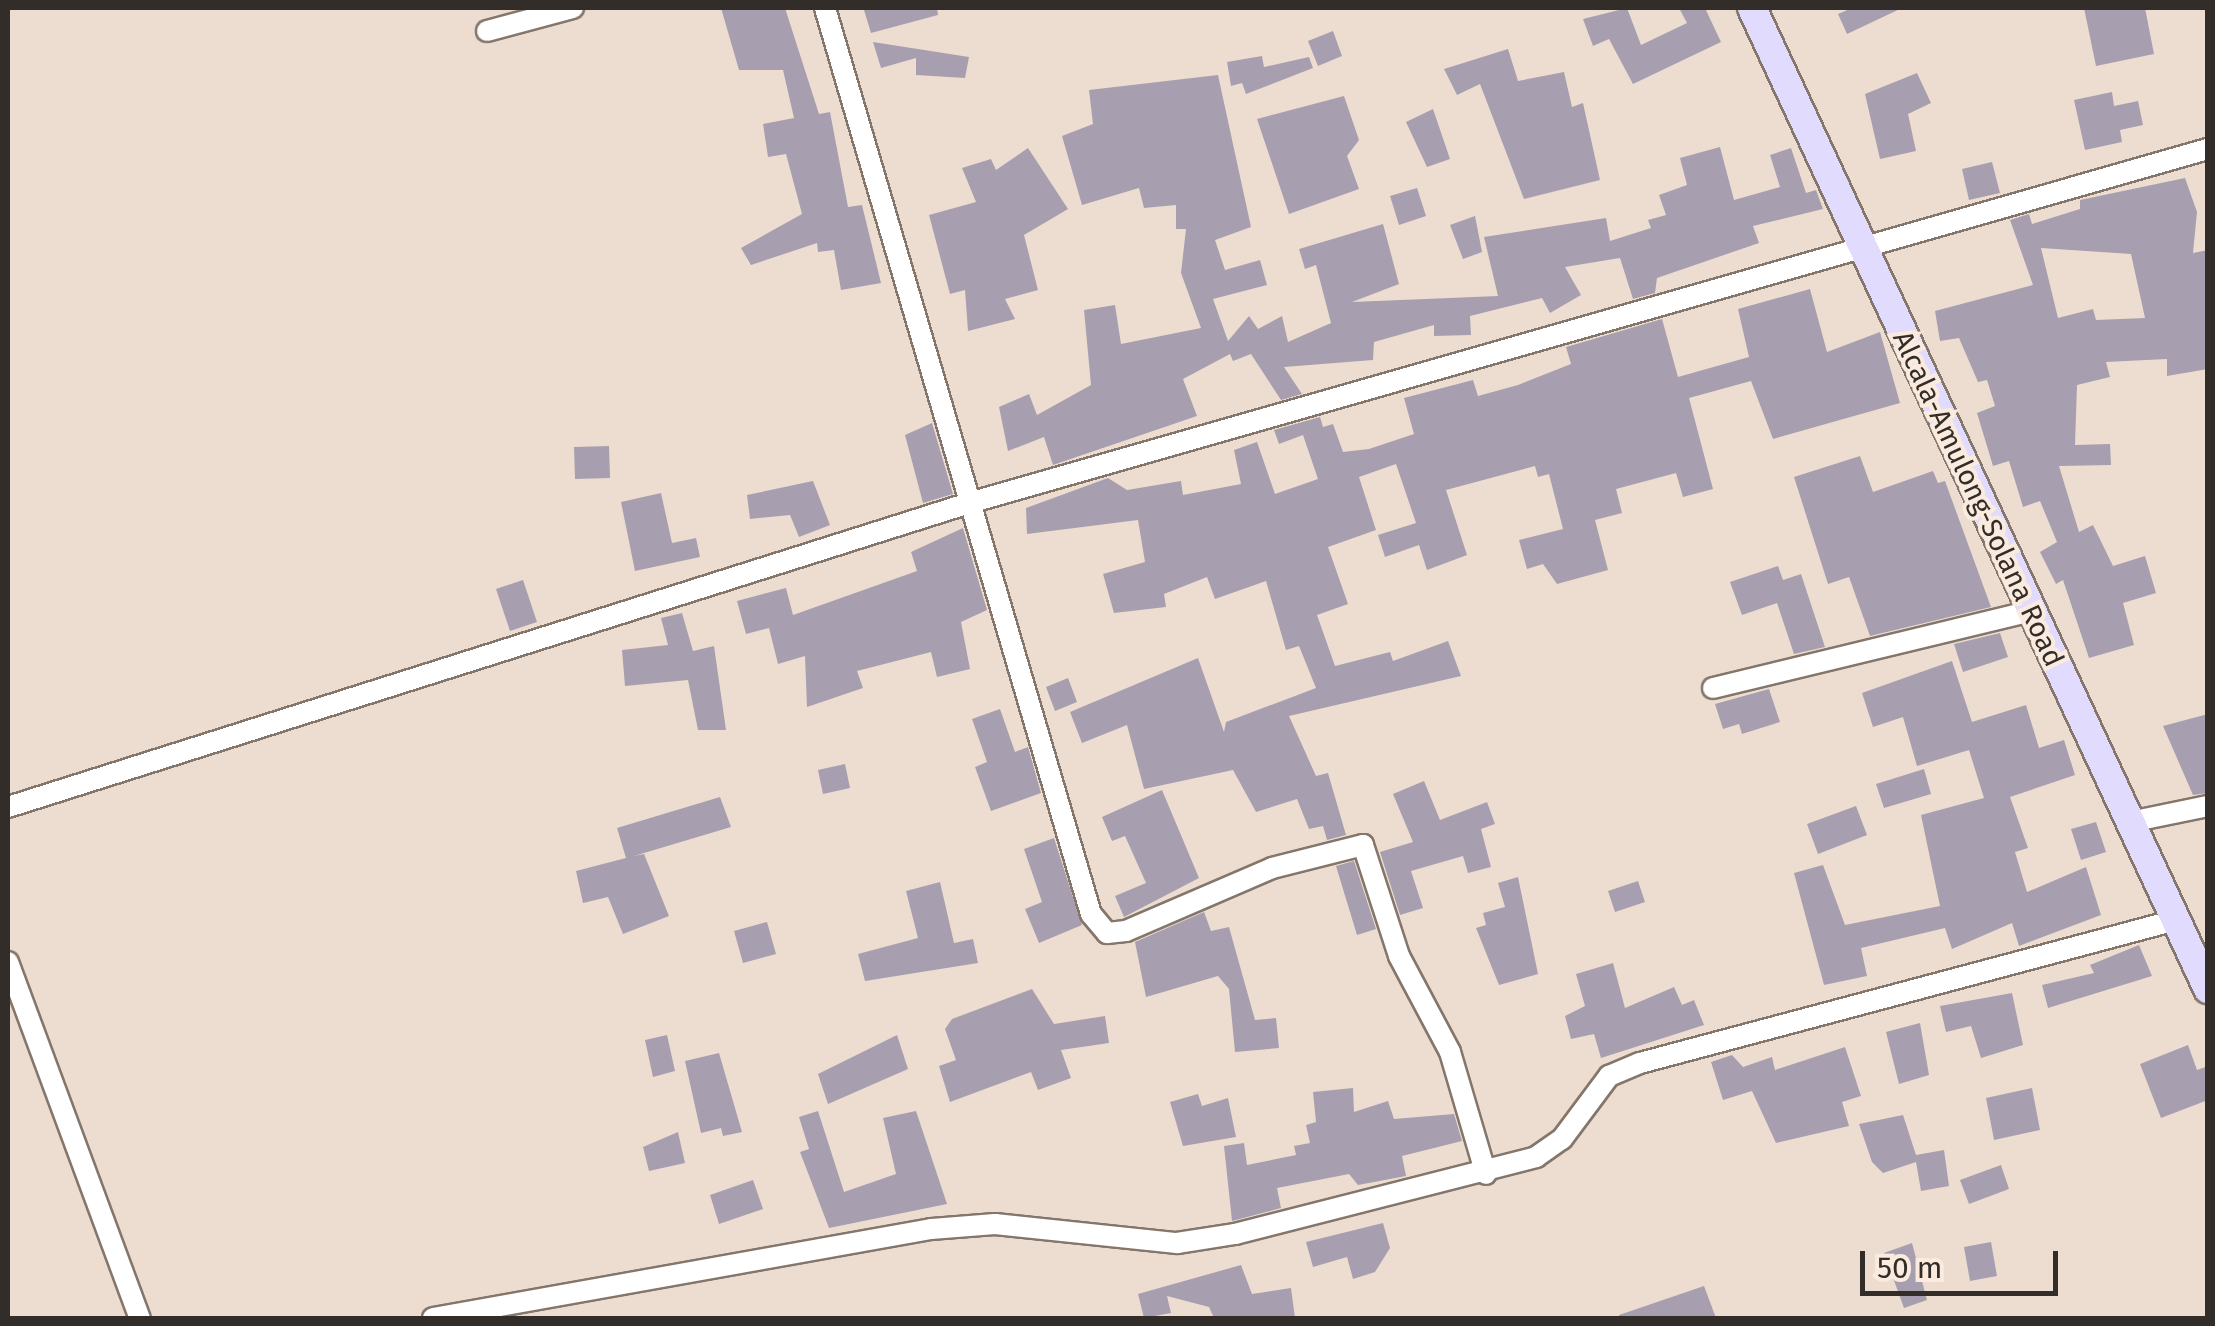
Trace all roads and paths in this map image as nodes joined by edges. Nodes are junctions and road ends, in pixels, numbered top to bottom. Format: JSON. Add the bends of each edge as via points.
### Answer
{"nodes":[{"id":1,"x":573,"y":8,"type":"edge"},
{"id":2,"x":825,"y":8,"type":"edge"},
{"id":3,"x":1752,"y":8,"type":"edge"},
{"id":4,"x":486,"y":31,"type":"dead end"},
{"id":5,"x":2208,"y":150,"type":"edge"},
{"id":6,"x":1861,"y":242,"type":"junction"},
{"id":7,"x":969,"y":504,"type":"junction"},
{"id":8,"x":2028,"y":612,"type":"junction"},
{"id":9,"x":1713,"y":688,"type":"dead end"},
{"id":10,"x":2208,"y":806,"type":"edge"},
{"id":11,"x":8,"y":808,"type":"edge"},
{"id":12,"x":2130,"y":822,"type":"junction"},
{"id":13,"x":2176,"y":920,"type":"junction"},
{"id":14,"x":8,"y":962,"type":"edge"},
{"id":15,"x":2208,"y":989,"type":"edge"},
{"id":16,"x":1486,"y":1174,"type":"junction"},
{"id":17,"x":140,"y":1318,"type":"edge"},
{"id":18,"x":433,"y":1318,"type":"edge"}],
"edges":[{"from":1,"to":4,"type":"street"},
{"from":2,"to":7,"type":"street"},
{"from":3,"to":6,"type":"main road","name":"Alcala-Amulong-Solana Road"},
{"from":5,"to":6,"type":"street"},
{"from":6,"to":7,"type":"street"},
{"from":6,"to":8,"type":"main road","name":"Alcala-Amulong-Solana Road"},
{"from":7,"to":11,"type":"street"},
{"from":7,"to":16,"type":"street","via":[[1099,928],[1126,931],[1272,868],[1363,846],[1405,969],[1450,1052]]},
{"from":8,"to":9,"type":"street"},
{"from":8,"to":12,"type":"main road","name":"Alcala-Amulong-Solana Road"},
{"from":10,"to":12,"type":"street"},
{"from":12,"to":13,"type":"main road","name":"Alcala-Amulong-Solana Road"},
{"from":13,"to":15,"type":"main road","name":"Alcala-Amulong-Solana Road"},
{"from":13,"to":16,"type":"street","via":[[1640,1063],[1609,1076],[1562,1139]]},
{"from":14,"to":17,"type":"street"},
{"from":16,"to":18,"type":"street","via":[[1177,1243],[995,1224],[931,1229]]}]}
